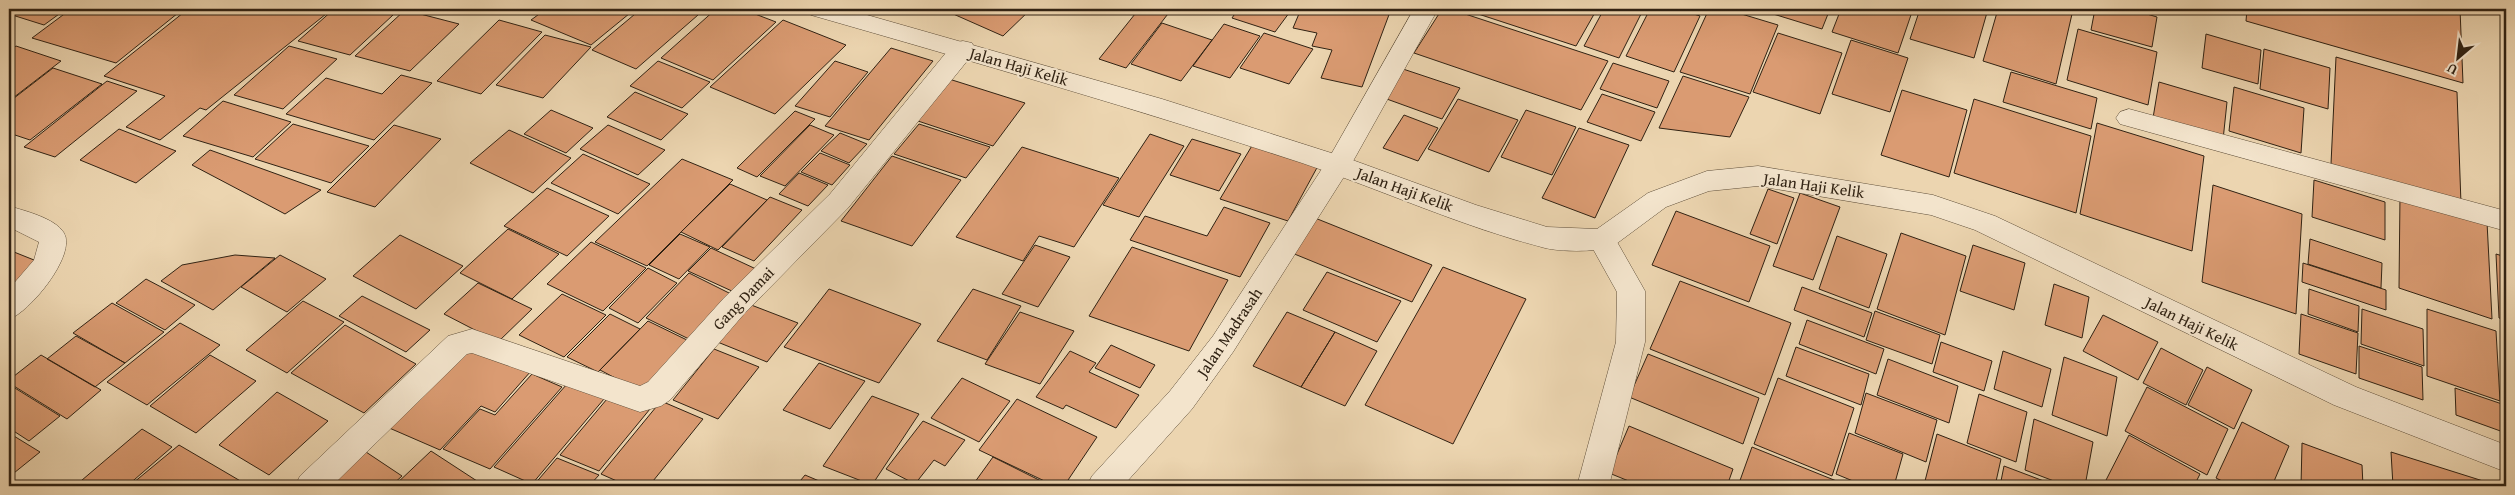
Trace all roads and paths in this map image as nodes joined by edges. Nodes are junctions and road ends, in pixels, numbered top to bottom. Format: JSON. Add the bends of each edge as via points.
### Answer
{"nodes":[{"id":1,"x":819,"y":9,"type":"edge"},
{"id":2,"x":1426,"y":9,"type":"edge"},
{"id":3,"x":963,"y":50,"type":"junction"},
{"id":4,"x":2129,"y":118,"type":"dead end"},
{"id":5,"x":1338,"y":165,"type":"junction"},
{"id":6,"x":9,"y":216,"type":"edge"},
{"id":7,"x":2506,"y":221,"type":"edge"},
{"id":8,"x":1602,"y":240,"type":"junction"},
{"id":9,"x":9,"y":308,"type":"edge"},
{"id":10,"x":2506,"y":459,"type":"edge"},
{"id":11,"x":311,"y":486,"type":"edge"},
{"id":12,"x":1103,"y":486,"type":"edge"},
{"id":13,"x":1593,"y":486,"type":"edge"}],
"edges":[{"from":1,"to":3,"type":"street","name":"Jalan Haji Kelik"},
{"from":2,"to":5,"type":"street","name":"Jalan Madrasah"},
{"from":3,"to":5,"type":"street","name":"Jalan Haji Kelik","via":[[1153,105]]},
{"from":3,"to":11,"type":"street","name":"Gang Damai","via":[[839,201],[734,306],[650,397],[640,399],[472,341],[464,341]]},
{"from":4,"to":7,"type":"street"},
{"from":5,"to":8,"type":"street","name":"Jalan Haji Kelik","via":[[1547,238]]},
{"from":5,"to":12,"type":"street","name":"Jalan Madrasah","via":[[1223,344],[1181,400]]},
{"from":6,"to":9,"type":"street","via":[[43,230],[53,238],[53,253],[44,269]]},
{"from":8,"to":10,"type":"street","name":"Jalan Haji Kelik","via":[[1657,200],[1707,181],[1758,176],[1932,205],[1985,223],[2345,396]]},
{"from":8,"to":13,"type":"street","via":[[1631,291],[1631,342]]}]}
